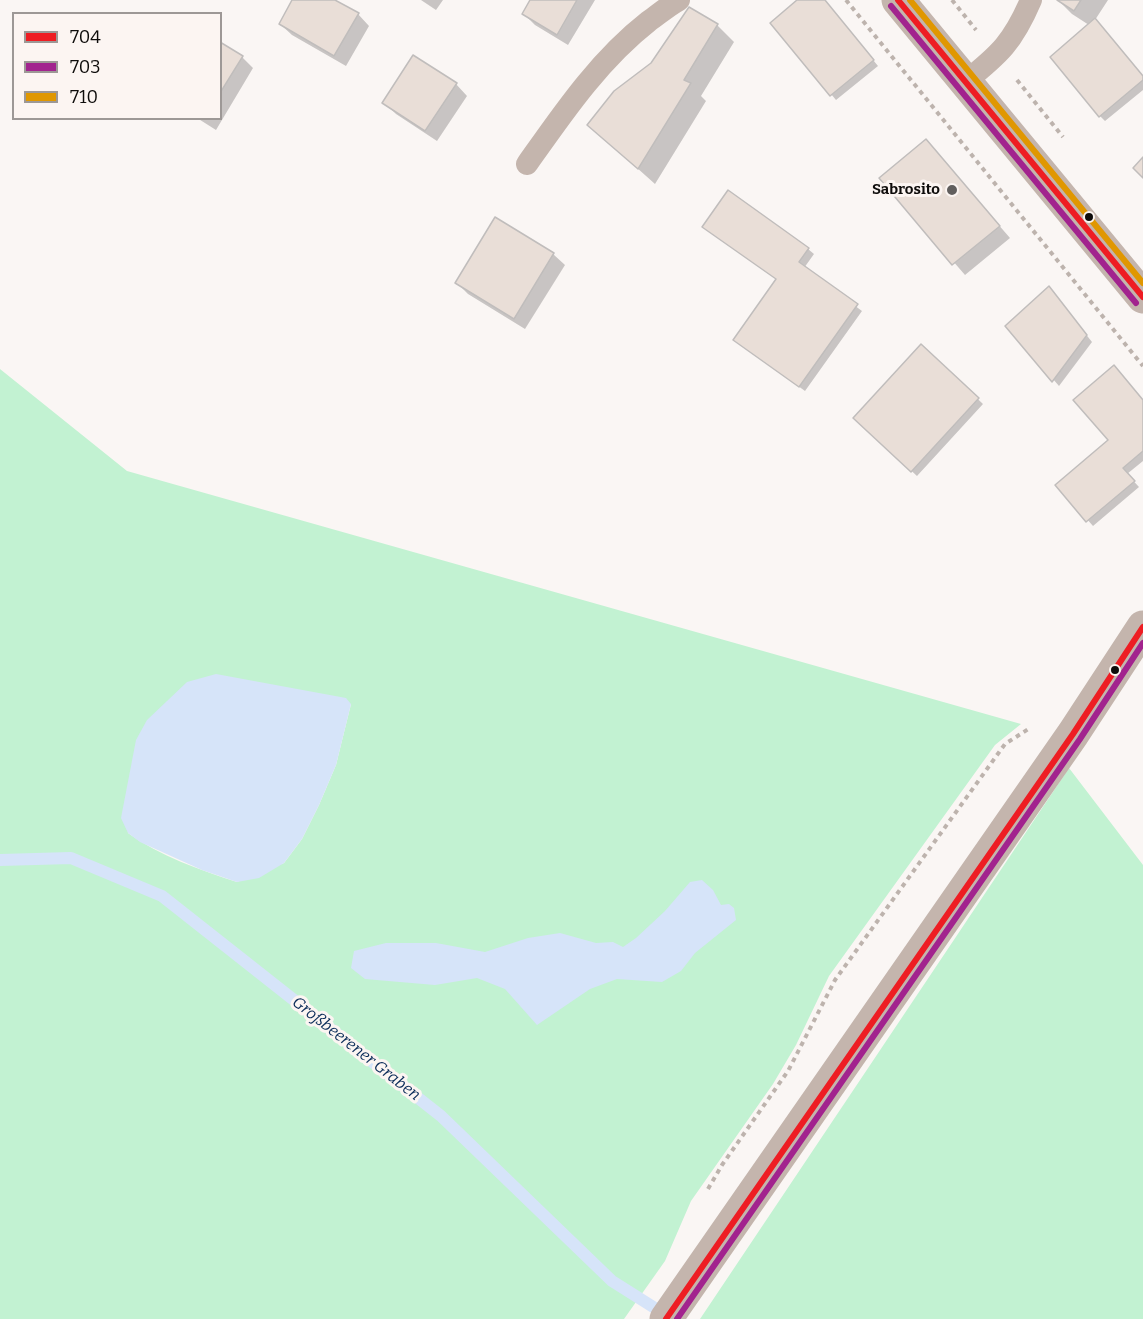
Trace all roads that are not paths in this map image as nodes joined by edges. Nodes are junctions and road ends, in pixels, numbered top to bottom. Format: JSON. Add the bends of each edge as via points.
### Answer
{"nodes":[{"id":1,"x":679,"y":0,"type":"edge"},
{"id":2,"x":898,"y":0,"type":"edge"},
{"id":3,"x":1031,"y":0,"type":"edge"},
{"id":4,"x":965,"y":82,"type":"junction"},
{"id":5,"x":526,"y":164,"type":"dead end"},
{"id":6,"x":1143,"y":297,"type":"edge"},
{"id":7,"x":1143,"y":627,"type":"edge"},
{"id":8,"x":666,"y":1319,"type":"edge"}],
"edges":[{"from":1,"to":5,"type":"lane","via":[[633,34],[599,68]]},
{"from":2,"to":4,"type":"street"},
{"from":3,"to":4,"type":"lane","via":[[1018,29],[997,56]]},
{"from":4,"to":6,"type":"street"},
{"from":7,"to":8,"type":"street","via":[[1073,734]]}]}
